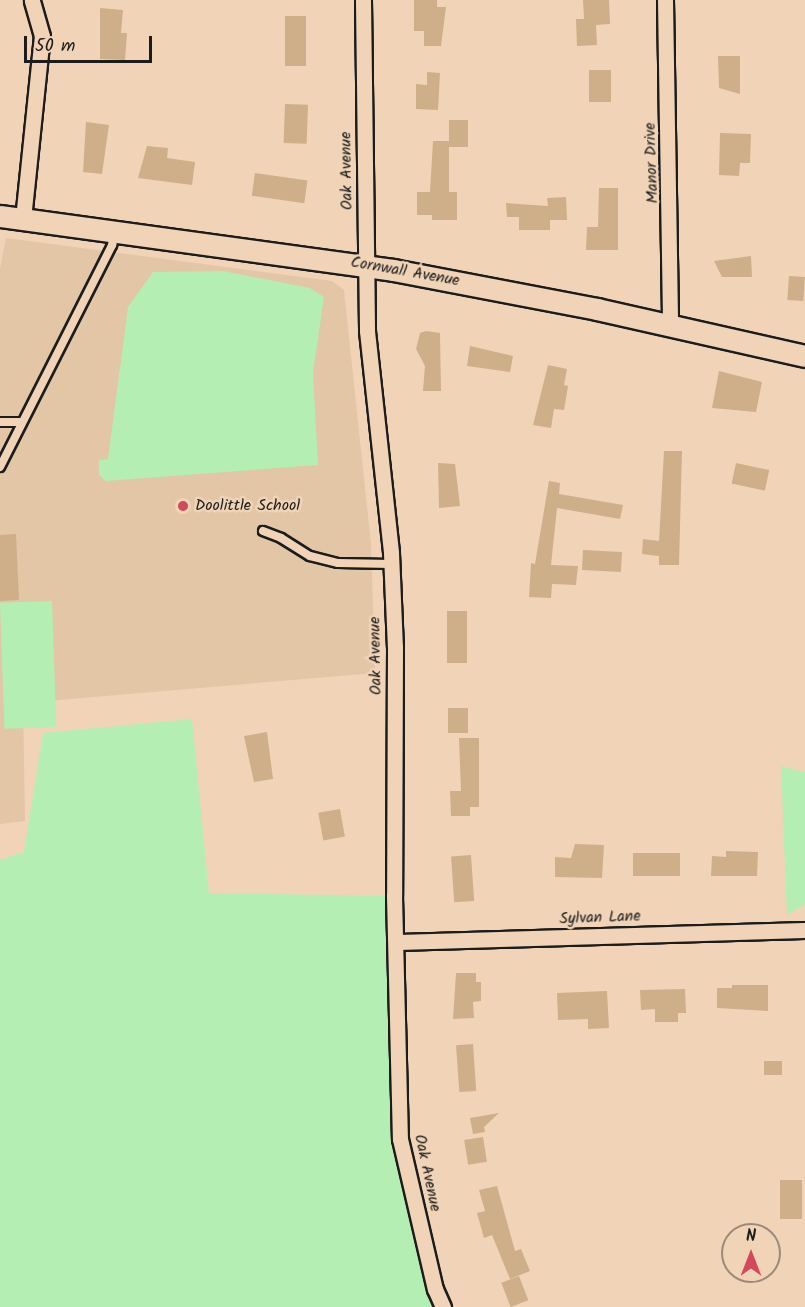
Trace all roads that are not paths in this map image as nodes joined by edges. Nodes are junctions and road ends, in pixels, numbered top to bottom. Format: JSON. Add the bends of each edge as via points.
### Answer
{"nodes":[{"id":1,"x":32,"y":0,"type":"edge"},
{"id":2,"x":363,"y":0,"type":"edge"},
{"id":3,"x":665,"y":0,"type":"edge"},
{"id":4,"x":0,"y":216,"type":"edge"},
{"id":5,"x":23,"y":219,"type":"junction"},
{"id":6,"x":116,"y":231,"type":"junction"},
{"id":7,"x":366,"y":265,"type":"junction"},
{"id":8,"x":670,"y":324,"type":"junction"},
{"id":9,"x":805,"y":356,"type":"edge"},
{"id":10,"x":0,"y":422,"type":"edge"},
{"id":11,"x":20,"y":422,"type":"junction"},
{"id":12,"x":0,"y":467,"type":"edge"},
{"id":13,"x":263,"y":531,"type":"dead end"},
{"id":14,"x":392,"y":564,"type":"junction"},
{"id":15,"x":805,"y":930,"type":"edge"},
{"id":16,"x":397,"y":942,"type":"junction"},
{"id":17,"x":443,"y":1307,"type":"edge"}],
"edges":[{"from":1,"to":5,"type":"street","via":[[42,36]]},
{"from":2,"to":7,"type":"street","name":"Oak Avenue"},
{"from":3,"to":8,"type":"street","name":"Manor Drive"},
{"from":4,"to":5,"type":"street","name":"Cornwall Avenue"},
{"from":5,"to":6,"type":"street","name":"Cornwall Avenue"},
{"from":6,"to":7,"type":"street","name":"Cornwall Avenue"},
{"from":6,"to":11,"type":"lane","via":[[112,246]]},
{"from":7,"to":8,"type":"street","name":"Cornwall Avenue"},
{"from":7,"to":14,"type":"street","name":"Oak Avenue","via":[[371,381]]},
{"from":8,"to":9,"type":"street","name":"Cornwall Avenue"},
{"from":10,"to":11,"type":"lane"},
{"from":11,"to":12,"type":"lane"},
{"from":13,"to":14,"type":"lane","via":[[310,556],[338,562]]},
{"from":14,"to":16,"type":"street","name":"Oak Avenue"},
{"from":15,"to":16,"type":"street","name":"Sylvan Lane"},
{"from":16,"to":17,"type":"street","name":"Oak Avenue","via":[[400,1139],[435,1289]]}]}
